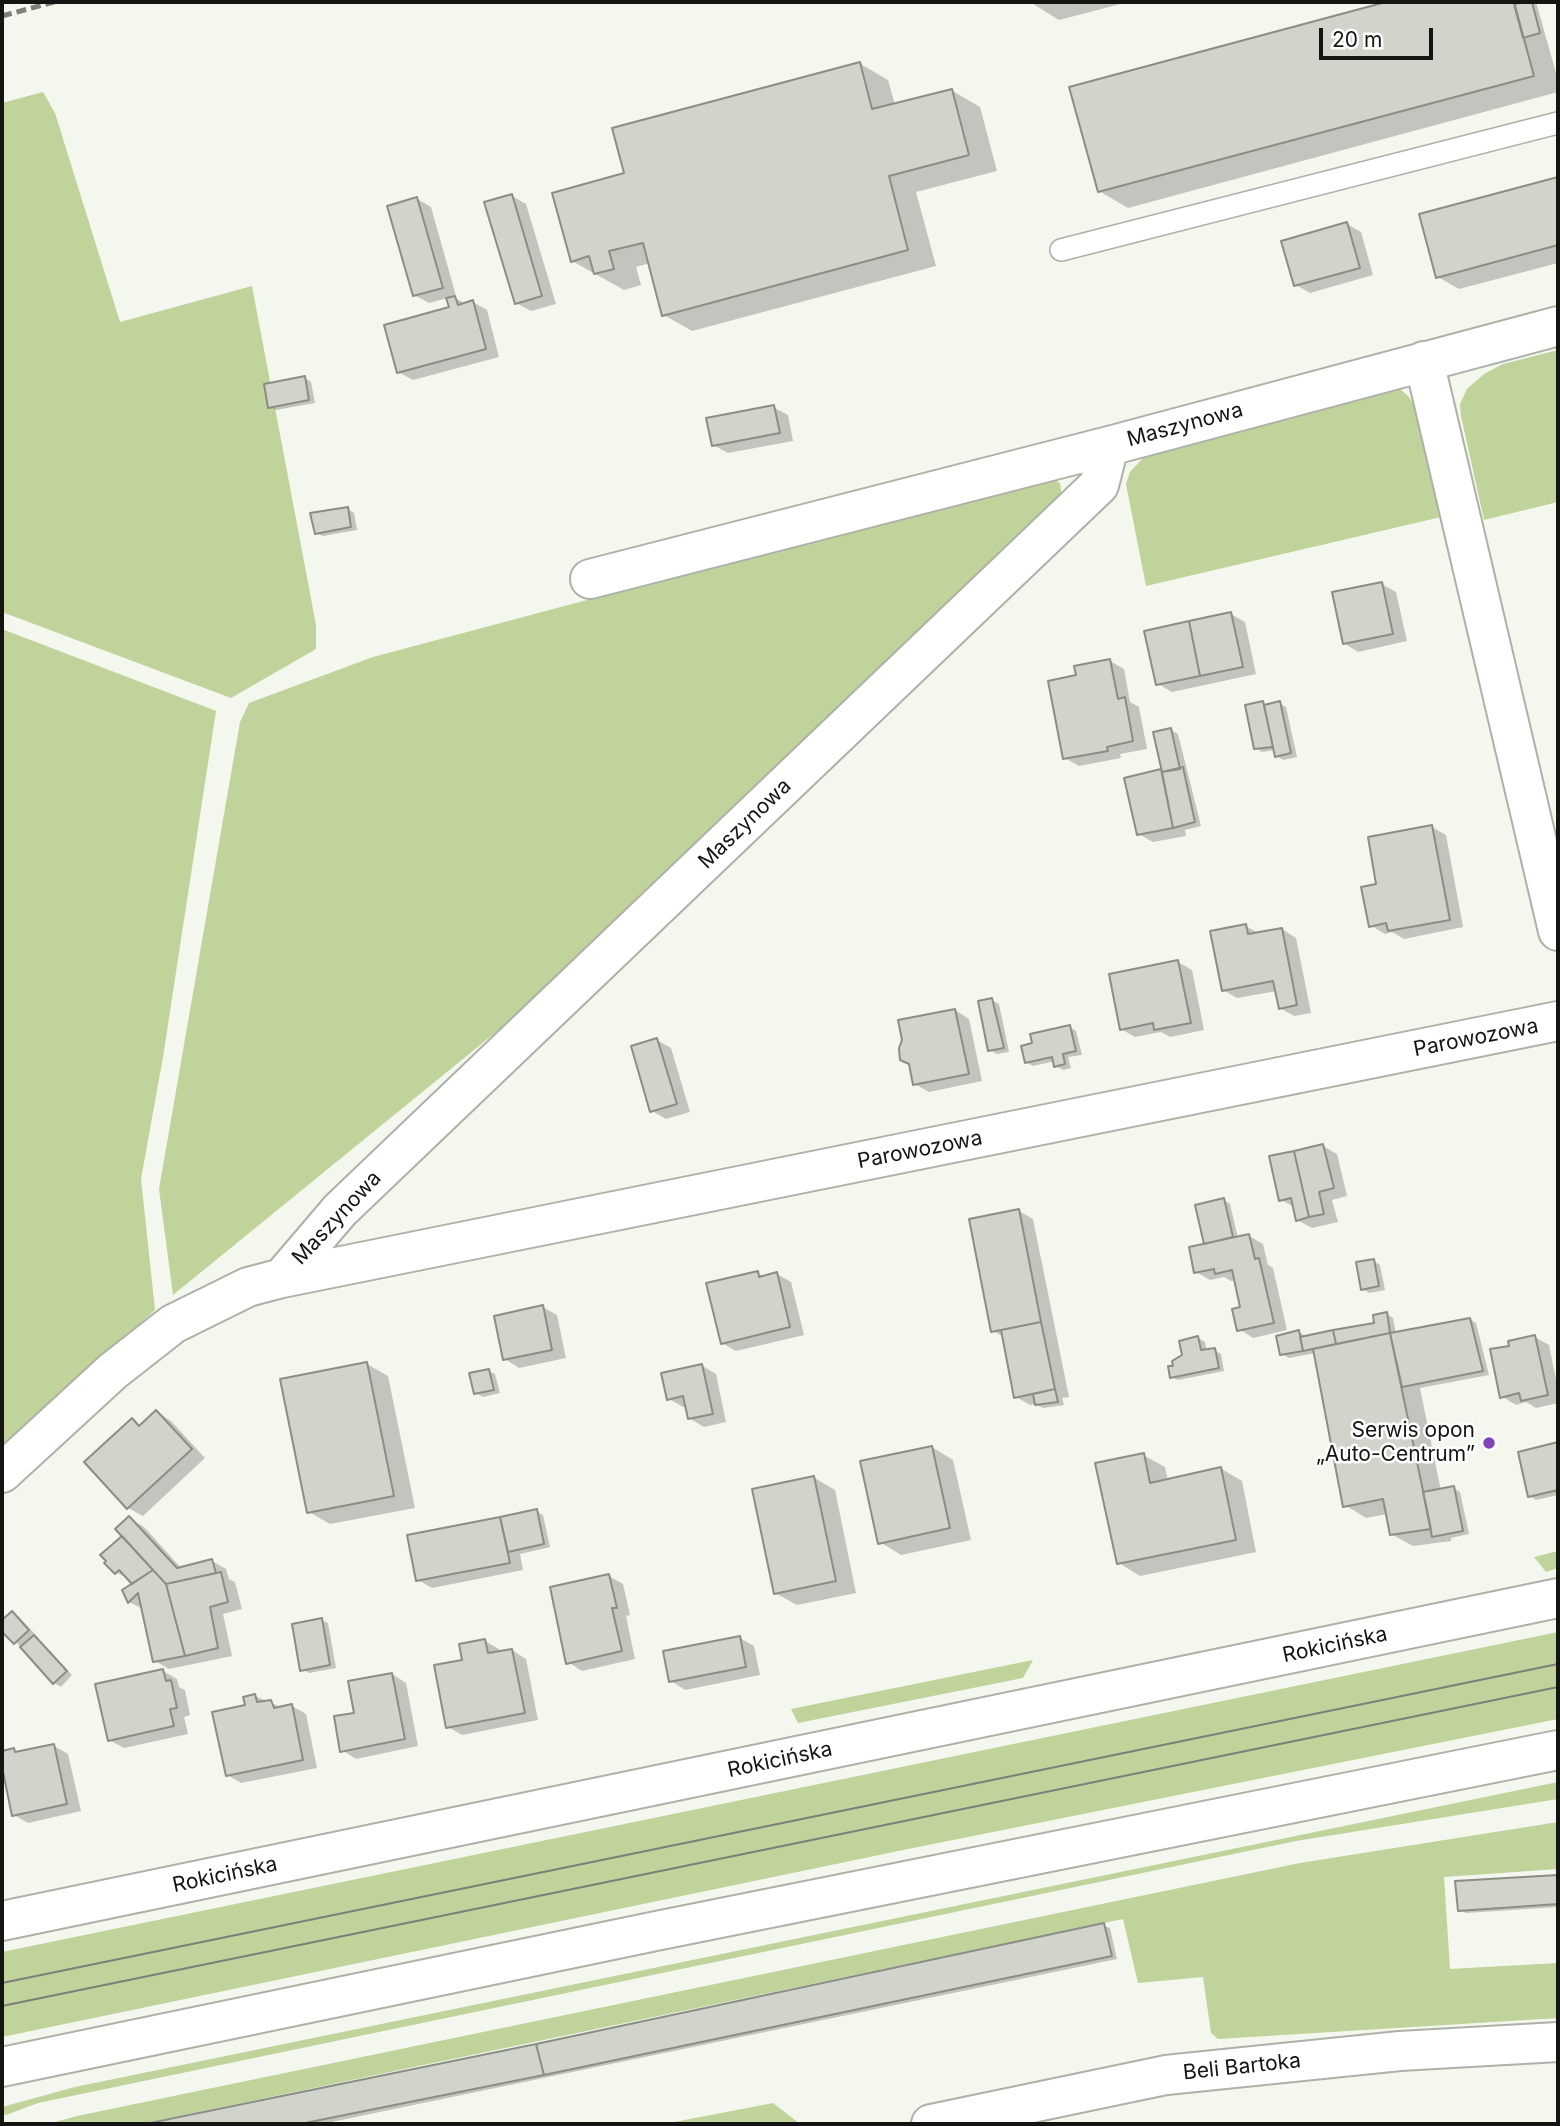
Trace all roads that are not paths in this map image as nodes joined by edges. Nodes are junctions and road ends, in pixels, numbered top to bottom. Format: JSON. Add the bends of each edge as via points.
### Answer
{"nodes":[{"id":1,"x":1558,"y":123,"type":"edge"},
{"id":2,"x":1061,"y":250,"type":"dead end"},
{"id":3,"x":1558,"y":326,"type":"edge"},
{"id":4,"x":1424,"y":361,"type":"junction"},
{"id":5,"x":1109,"y":446,"type":"junction"},
{"id":6,"x":590,"y":579,"type":"dead end"},
{"id":7,"x":1558,"y":931,"type":"edge"},
{"id":8,"x":1558,"y":1021,"type":"edge"},
{"id":9,"x":282,"y":1278,"type":"junction"},
{"id":10,"x":2,"y":1473,"type":"edge"},
{"id":11,"x":1558,"y":1598,"type":"edge"},
{"id":12,"x":1558,"y":1750,"type":"edge"},
{"id":13,"x":2,"y":1921,"type":"edge"},
{"id":14,"x":1558,"y":2042,"type":"edge"},
{"id":15,"x":2,"y":2067,"type":"edge"},
{"id":16,"x":931,"y":2124,"type":"edge"}],
"edges":[{"from":1,"to":2,"type":"lane"},
{"from":3,"to":4,"type":"street","name":"Maszynowa"},
{"from":4,"to":5,"type":"street","name":"Maszynowa"},
{"from":4,"to":7,"type":"street"},
{"from":5,"to":6,"type":"street"},
{"from":5,"to":9,"type":"street","name":"Maszynowa","via":[[1099,485],[340,1210]]},
{"from":8,"to":9,"type":"street","name":"Parowozowa"},
{"from":9,"to":10,"type":"street","name":"Maszynowa","via":[[248,1287],[173,1324],[113,1371]]},
{"from":11,"to":13,"type":"street","name":"Rokicińska"},
{"from":12,"to":15,"type":"street"},
{"from":14,"to":16,"type":"street","name":"Beli Bartoka","via":[[1400,2050],[1166,2076]]}]}
